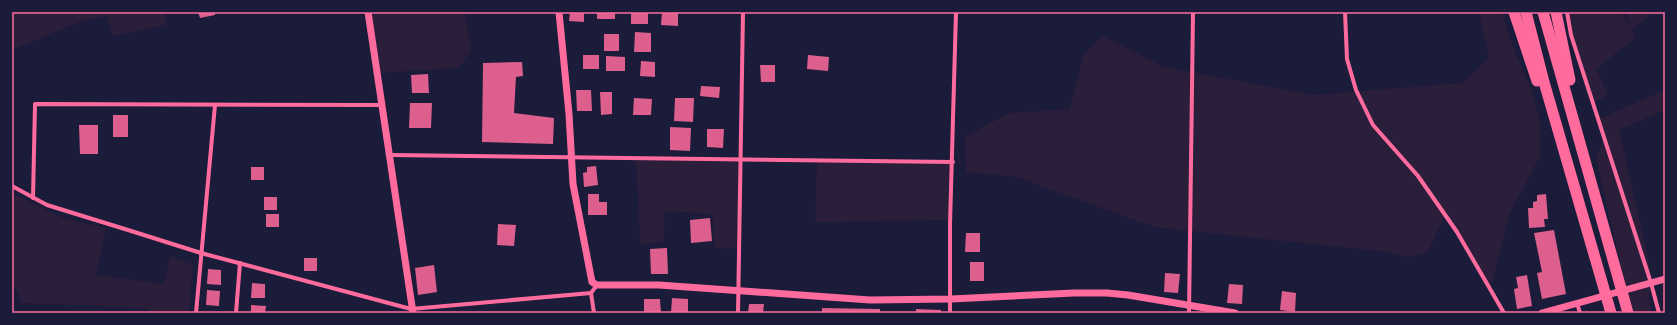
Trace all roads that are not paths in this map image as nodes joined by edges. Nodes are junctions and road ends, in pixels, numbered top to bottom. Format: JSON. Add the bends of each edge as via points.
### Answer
{"nodes":[{"id":1,"x":368,"y":12,"type":"edge"},
{"id":2,"x":559,"y":12,"type":"edge"},
{"id":3,"x":743,"y":12,"type":"edge"},
{"id":4,"x":956,"y":12,"type":"edge"},
{"id":5,"x":1193,"y":12,"type":"edge"},
{"id":6,"x":1345,"y":12,"type":"edge"},
{"id":7,"x":1514,"y":12,"type":"edge"},
{"id":8,"x":1526,"y":12,"type":"edge"},
{"id":9,"x":1543,"y":12,"type":"edge"},
{"id":10,"x":1556,"y":12,"type":"edge"},
{"id":11,"x":1567,"y":12,"type":"edge"},
{"id":12,"x":215,"y":105,"type":"junction"},
{"id":13,"x":381,"y":105,"type":"junction"},
{"id":14,"x":389,"y":155,"type":"junction"},
{"id":15,"x":571,"y":156,"type":"junction"},
{"id":16,"x":740,"y":158,"type":"junction"},
{"id":17,"x":1586,"y":159,"type":"junction"},
{"id":18,"x":953,"y":162,"type":"junction"},
{"id":19,"x":1569,"y":168,"type":"junction"},
{"id":20,"x":12,"y":186,"type":"edge"},
{"id":21,"x":33,"y":198,"type":"junction"},
{"id":22,"x":201,"y":253,"type":"junction"},
{"id":23,"x":240,"y":263,"type":"junction"},
{"id":24,"x":1665,"y":279,"type":"edge"},
{"id":25,"x":1651,"y":283,"type":"junction"},
{"id":26,"x":597,"y":285,"type":"junction"},
{"id":27,"x":738,"y":291,"type":"junction"},
{"id":28,"x":591,"y":293,"type":"junction"},
{"id":29,"x":951,"y":299,"type":"junction"},
{"id":30,"x":1580,"y":302,"type":"junction"},
{"id":31,"x":1189,"y":305,"type":"junction"},
{"id":32,"x":412,"y":311,"type":"edge"},
{"id":33,"x":196,"y":313,"type":"edge"},
{"id":34,"x":236,"y":313,"type":"edge"},
{"id":35,"x":594,"y":313,"type":"edge"},
{"id":36,"x":738,"y":313,"type":"edge"},
{"id":37,"x":950,"y":313,"type":"edge"},
{"id":38,"x":1189,"y":313,"type":"edge"},
{"id":39,"x":1234,"y":313,"type":"edge"},
{"id":40,"x":1504,"y":313,"type":"edge"},
{"id":41,"x":1542,"y":313,"type":"edge"},
{"id":42,"x":1580,"y":313,"type":"edge"},
{"id":43,"x":1611,"y":313,"type":"edge"},
{"id":44,"x":1628,"y":313,"type":"edge"},
{"id":45,"x":1659,"y":313,"type":"edge"}],
"edges":[{"from":1,"to":13,"type":"street"},
{"from":2,"to":15,"type":"street"},
{"from":3,"to":16,"type":"street"},
{"from":4,"to":18,"type":"street"},
{"from":5,"to":31,"type":"street"},
{"from":6,"to":40,"type":"street","via":[[1346,59],[1356,90],[1373,125],[1418,176],[1457,232]]},
{"from":7,"to":19,"type":"highway"},
{"from":8,"to":19,"type":"highway"},
{"from":9,"to":17,"type":"highway"},
{"from":10,"to":17,"type":"highway"},
{"from":11,"to":25,"type":"street","via":[[1571,35]]},
{"from":12,"to":13,"type":"street"},
{"from":12,"to":21,"type":"street","via":[[35,104]]},
{"from":12,"to":22,"type":"street"},
{"from":13,"to":14,"type":"street"},
{"from":14,"to":15,"type":"street"},
{"from":14,"to":32,"type":"street"},
{"from":15,"to":16,"type":"street"},
{"from":15,"to":26,"type":"street","via":[[573,184],[592,282]]},
{"from":16,"to":18,"type":"street"},
{"from":16,"to":27,"type":"street"},
{"from":17,"to":44,"type":"highway"},
{"from":18,"to":29,"type":"street","via":[[950,224]]},
{"from":19,"to":43,"type":"highway"},
{"from":20,"to":21,"type":"street"},
{"from":21,"to":22,"type":"street","via":[[47,205]]},
{"from":22,"to":23,"type":"street"},
{"from":22,"to":33,"type":"street"},
{"from":23,"to":32,"type":"street"},
{"from":23,"to":34,"type":"street"},
{"from":24,"to":25,"type":"street"},
{"from":25,"to":30,"type":"street"},
{"from":25,"to":45,"type":"street"},
{"from":26,"to":27,"type":"street"},
{"from":26,"to":28,"type":"street"},
{"from":27,"to":29,"type":"street","via":[[870,300]]},
{"from":27,"to":36,"type":"street"},
{"from":28,"to":32,"type":"street"},
{"from":28,"to":35,"type":"street"},
{"from":29,"to":31,"type":"street","via":[[1107,292]]},
{"from":29,"to":37,"type":"street"},
{"from":30,"to":41,"type":"street"},
{"from":30,"to":42,"type":"street"},
{"from":31,"to":38,"type":"street"},
{"from":31,"to":39,"type":"street"}]}
